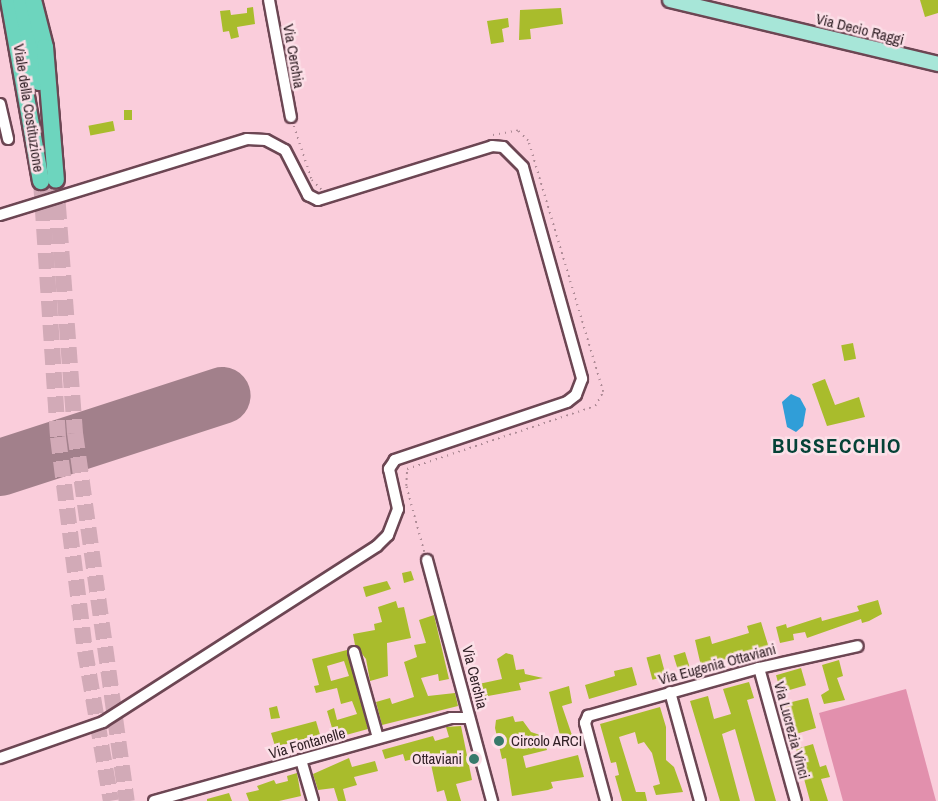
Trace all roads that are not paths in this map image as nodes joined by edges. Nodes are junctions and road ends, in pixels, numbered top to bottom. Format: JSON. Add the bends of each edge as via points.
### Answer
{"nodes":[{"id":1,"x":9,"y":0,"type":"edge"},
{"id":2,"x":21,"y":0,"type":"edge"},
{"id":3,"x":33,"y":0,"type":"edge"},
{"id":4,"x":269,"y":0,"type":"edge"},
{"id":5,"x":670,"y":0,"type":"edge"},
{"id":6,"x":0,"y":12,"type":"edge"},
{"id":7,"x":938,"y":64,"type":"edge"},
{"id":8,"x":0,"y":104,"type":"edge"},
{"id":9,"x":291,"y":117,"type":"road end"},
{"id":10,"x":8,"y":140,"type":"dead end"},
{"id":11,"x":48,"y":172,"type":"junction"},
{"id":12,"x":0,"y":215,"type":"edge"},
{"id":13,"x":427,"y":560,"type":"road end"},
{"id":14,"x":858,"y":646,"type":"dead end"},
{"id":15,"x":354,"y":652,"type":"dead end"},
{"id":16,"x":759,"y":668,"type":"junction"},
{"id":17,"x":670,"y":692,"type":"junction"},
{"id":18,"x":468,"y":718,"type":"junction"},
{"id":19,"x":378,"y":738,"type":"junction"},
{"id":20,"x":0,"y":758,"type":"edge"},
{"id":21,"x":301,"y":760,"type":"junction"},
{"id":22,"x":182,"y":797,"type":"edge"},
{"id":23,"x":154,"y":801,"type":"edge"},
{"id":24,"x":312,"y":801,"type":"edge"},
{"id":25,"x":492,"y":801,"type":"edge"},
{"id":26,"x":606,"y":801,"type":"edge"},
{"id":27,"x":700,"y":801,"type":"edge"},
{"id":28,"x":796,"y":801,"type":"edge"}],
"edges":[{"from":1,"to":11,"type":"highway","name":"Viale della Costituzione"},
{"from":2,"to":11,"type":"highway","name":"Viale della Costituzione"},
{"from":3,"to":11,"type":"highway","via":[[45,47]]},
{"from":4,"to":9,"type":"street","name":"Via Cerchia"},
{"from":5,"to":7,"type":"main road","name":"Via Decio Raggi"},
{"from":6,"to":11,"type":"highway"},
{"from":8,"to":10,"type":"street"},
{"from":12,"to":20,"type":"street","via":[[247,139],[266,140],[285,150],[308,195],[318,200],[492,146],[503,147],[523,167],[582,379],[576,395],[567,402],[395,460],[389,469],[398,508],[388,535],[377,546],[104,722]]},
{"from":13,"to":18,"type":"street","name":"Via Cerchia"},
{"from":14,"to":16,"type":"street","name":"Via Eugenia Ottaviani"},
{"from":15,"to":19,"type":"street"},
{"from":16,"to":17,"type":"street","name":"Via Eugenia Ottaviani"},
{"from":16,"to":28,"type":"street","name":"Via Lucrezia Vinci"},
{"from":17,"to":26,"type":"street","name":"Via Eugenia Ottaviani","via":[[586,718]]},
{"from":17,"to":27,"type":"street"},
{"from":18,"to":19,"type":"street","name":"Via Fontanelle","via":[[451,718]]},
{"from":18,"to":25,"type":"street","name":"Via Cerchia","via":[[474,725]]},
{"from":19,"to":21,"type":"street","name":"Via Fontanelle"},
{"from":21,"to":22,"type":"street","name":"Via Fontanelle"},
{"from":21,"to":24,"type":"street"},
{"from":22,"to":23,"type":"street","name":"Via Fontanelle"}]}
